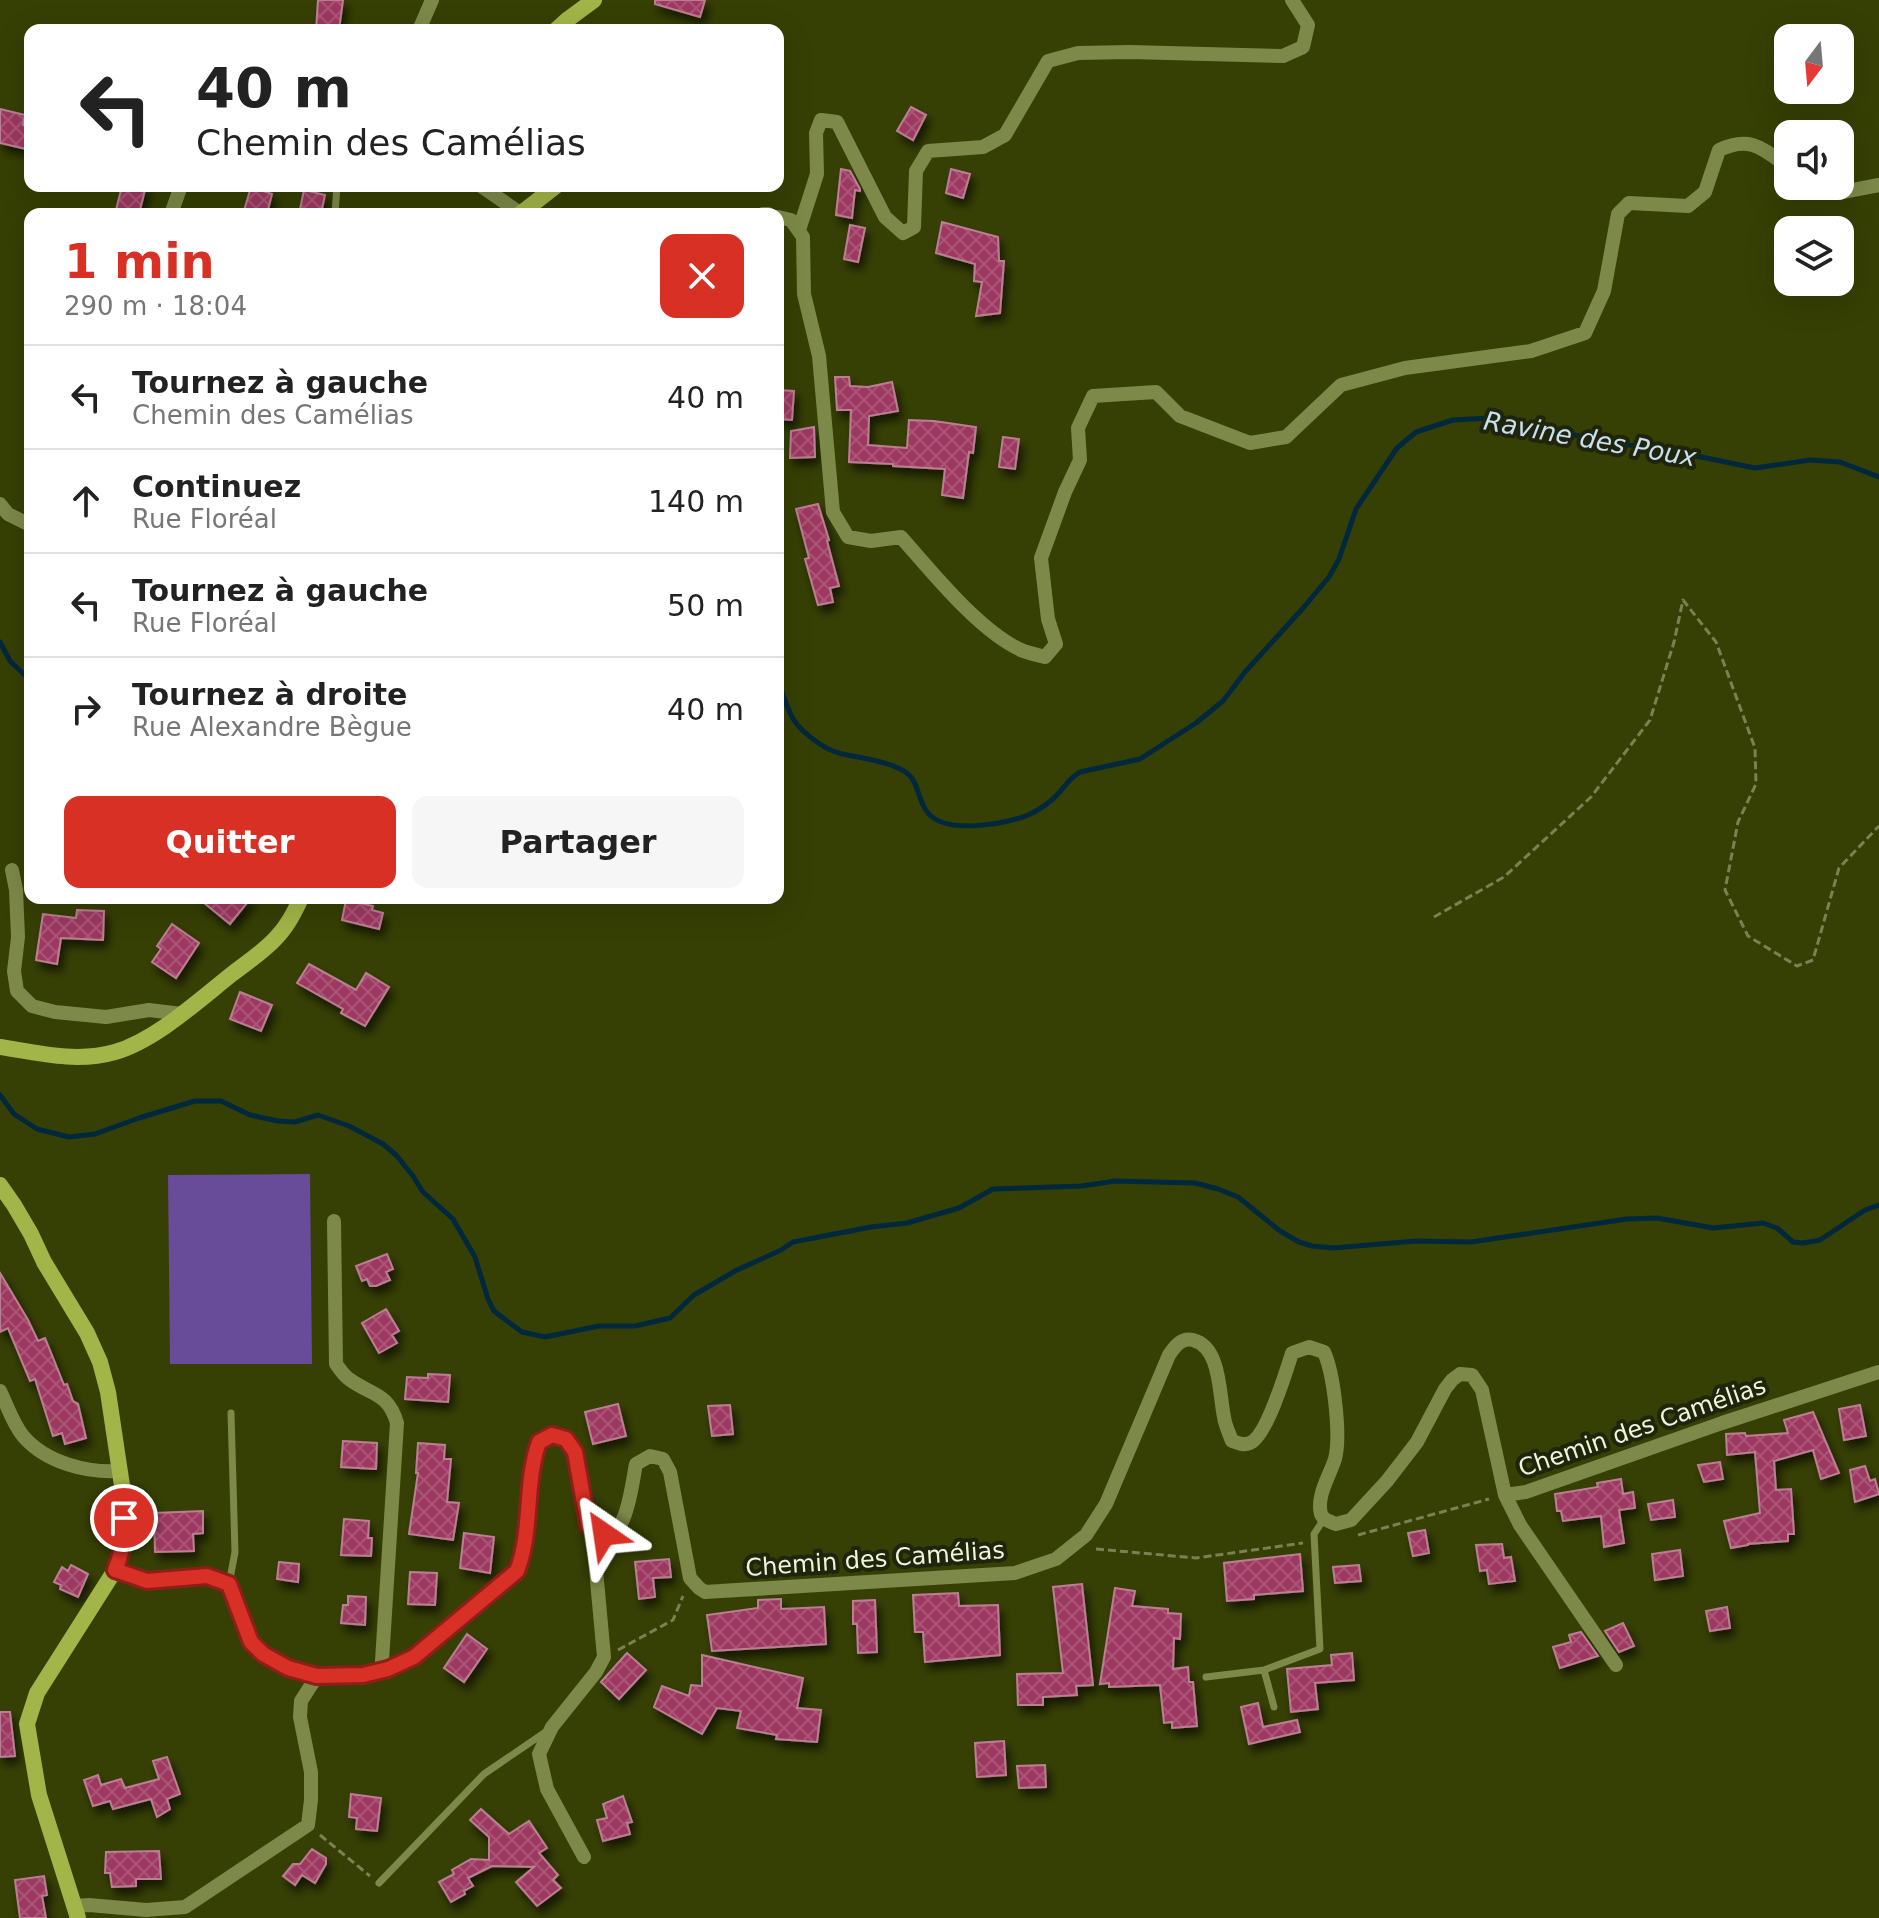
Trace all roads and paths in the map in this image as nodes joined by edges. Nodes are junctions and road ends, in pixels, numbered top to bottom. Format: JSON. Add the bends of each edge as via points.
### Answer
{"nodes":[{"id":1,"x":432,"y":0,"type":"edge"},
{"id":2,"x":594,"y":0,"type":"edge"},
{"id":3,"x":1292,"y":0,"type":"edge"},
{"id":4,"x":422,"y":24,"type":"edge"},
{"id":5,"x":563,"y":24,"type":"edge"},
{"id":6,"x":1774,"y":157,"type":"edge"},
{"id":7,"x":1879,"y":185,"type":"edge"},
{"id":8,"x":1854,"y":190,"type":"edge"},
{"id":9,"x":489,"y":192,"type":"edge"},
{"id":10,"x":548,"y":192,"type":"edge"},
{"id":11,"x":512,"y":208,"type":"edge"},
{"id":12,"x":528,"y":208,"type":"edge"},
{"id":13,"x":784,"y":218,"type":"edge"},
{"id":14,"x":799,"y":230,"type":"junction"},
{"id":15,"x":0,"y":504,"type":"edge"},
{"id":16,"x":24,"y":522,"type":"edge"},
{"id":17,"x":1879,"y":826,"type":"edge"},
{"id":18,"x":12,"y":870,"type":"dead end"},
{"id":19,"x":298,"y":904,"type":"edge"},
{"id":20,"x":1434,"y":917,"type":"dead end"},
{"id":21,"x":182,"y":1014,"type":"junction"},
{"id":22,"x":0,"y":1047,"type":"edge"},
{"id":23,"x":0,"y":1185,"type":"edge"},
{"id":24,"x":334,"y":1221,"type":"dead end"},
{"id":25,"x":1879,"y":1372,"type":"edge"},
{"id":26,"x":0,"y":1391,"type":"edge"},
{"id":27,"x":231,"y":1413,"type":"dead end"},
{"id":28,"x":120,"y":1471,"type":"junction"},
{"id":29,"x":1505,"y":1495,"type":"junction"},
{"id":30,"x":1324,"y":1519,"type":"junction"},
{"id":31,"x":595,"y":1531,"type":"junction"},
{"id":32,"x":1346,"y":1537,"type":"dead end"},
{"id":33,"x":1314,"y":1538,"type":"junction"},
{"id":34,"x":1071,"y":1547,"type":"junction"},
{"id":35,"x":115,"y":1570,"type":"junction"},
{"id":36,"x":690,"y":1578,"type":"junction"},
{"id":37,"x":229,"y":1584,"type":"junction"},
{"id":38,"x":604,"y":1657,"type":"junction"},
{"id":39,"x":1616,"y":1665,"type":"dead end"},
{"id":40,"x":383,"y":1670,"type":"junction"},
{"id":41,"x":1264,"y":1670,"type":"junction"},
{"id":42,"x":317,"y":1676,"type":"junction"},
{"id":43,"x":1206,"y":1677,"type":"dead end"},
{"id":44,"x":1274,"y":1707,"type":"dead end"},
{"id":45,"x":552,"y":1727,"type":"junction"},
{"id":46,"x":308,"y":1825,"type":"junction"},
{"id":47,"x":584,"y":1857,"type":"dead end"},
{"id":48,"x":379,"y":1883,"type":"joint"},
{"id":49,"x":76,"y":1912,"type":"edge"}],
"edges":[{"from":1,"to":4,"type":"street"},
{"from":2,"to":5,"type":"main road"},
{"from":3,"to":14,"type":"street","via":[[1308,25],[1303,47],[1283,56],[1078,53],[1048,61],[1005,135],[983,147],[928,151],[916,171],[914,227],[903,233],[885,217],[837,122],[821,120],[816,133],[817,174]]},
{"from":6,"to":14,"type":"street","via":[[1758,145],[1735,143],[1719,150],[1705,192],[1688,206],[1629,203],[1618,214],[1604,291],[1585,333],[1531,351],[1405,368],[1341,385],[1286,437],[1250,443],[1180,416],[1156,392],[1093,396],[1078,428],[1080,460],[1041,558],[1056,644],[1045,657],[1020,650],[993,633],[901,537],[848,537],[833,512],[819,356],[804,294]]},
{"from":7,"to":8,"type":"street"},
{"from":9,"to":11,"type":"street"},
{"from":10,"to":12,"type":"main road"},
{"from":13,"to":14,"type":"street"},
{"from":15,"to":16,"type":"street"},
{"from":17,"to":20,"type":"path","via":[[1839,868],[1813,960],[1797,966],[1748,936],[1725,890],[1738,822],[1756,784],[1755,748],[1716,642],[1683,600],[1650,720],[1591,797],[1504,877]]},
{"from":18,"to":21,"type":"street","via":[[18,937],[14,971],[17,991],[32,1006],[106,1017],[149,1010]]},
{"from":19,"to":21,"type":"main road","via":[[274,941]]},
{"from":21,"to":22,"type":"main road","via":[[115,1052],[57,1057]]},
{"from":23,"to":28,"type":"main road","via":[[100,1362]]},
{"from":24,"to":40,"type":"street","via":[[336,1364],[347,1378],[386,1400],[397,1423]]},
{"from":25,"to":29,"type":"street","name":"Chemin des Camélias"},
{"from":26,"to":28,"type":"street","via":[[22,1435],[42,1453],[85,1470]]},
{"from":27,"to":37,"type":"lane","via":[[235,1552]]},
{"from":28,"to":35,"type":"main road","via":[[125,1536]]},
{"from":29,"to":30,"type":"street","name":"Chemin des Camélias","via":[[1482,1390],[1472,1375],[1460,1374],[1445,1389],[1417,1442],[1351,1520],[1336,1524]]},
{"from":29,"to":32,"type":"path"},
{"from":29,"to":39,"type":"street"},
{"from":30,"to":33,"type":"lane"},
{"from":30,"to":34,"type":"street","name":"Chemin des Camélias","via":[[1321,1495],[1336,1455],[1336,1409],[1324,1352],[1309,1347],[1292,1353],[1263,1432],[1243,1445],[1232,1441],[1224,1422],[1214,1358],[1204,1344],[1189,1339],[1169,1355],[1106,1504],[1086,1535]]},
{"from":31,"to":36,"type":"street","via":[[613,1533],[624,1524],[636,1464],[650,1456],[663,1459]]},
{"from":31,"to":38,"type":"street"},
{"from":31,"to":40,"type":"street","via":[[588,1525],[575,1452],[566,1439],[552,1435],[539,1442],[534,1458],[524,1553],[517,1571],[414,1657]]},
{"from":33,"to":34,"type":"path","via":[[1196,1558]]},
{"from":33,"to":41,"type":"lane","via":[[1320,1649]]},
{"from":34,"to":36,"type":"street","name":"Chemin des Camélias","via":[[1056,1559],[1015,1573],[705,1592]]},
{"from":35,"to":37,"type":"street","via":[[147,1581],[207,1576]]},
{"from":35,"to":49,"type":"main road","via":[[37,1693],[27,1724],[39,1795]]},
{"from":36,"to":38,"type":"path","via":[[673,1620]]},
{"from":37,"to":42,"type":"street","via":[[251,1642],[288,1668]]},
{"from":38,"to":45,"type":"street"},
{"from":40,"to":42,"type":"street"},
{"from":41,"to":43,"type":"lane"},
{"from":41,"to":44,"type":"lane"},
{"from":42,"to":46,"type":"street","via":[[301,1701],[300,1717],[311,1772]]},
{"from":45,"to":47,"type":"street","via":[[539,1754],[547,1789]]},
{"from":45,"to":48,"type":"lane","via":[[484,1774]]},
{"from":46,"to":48,"type":"path"},
{"from":46,"to":49,"type":"street","via":[[185,1907],[89,1905]]}]}
